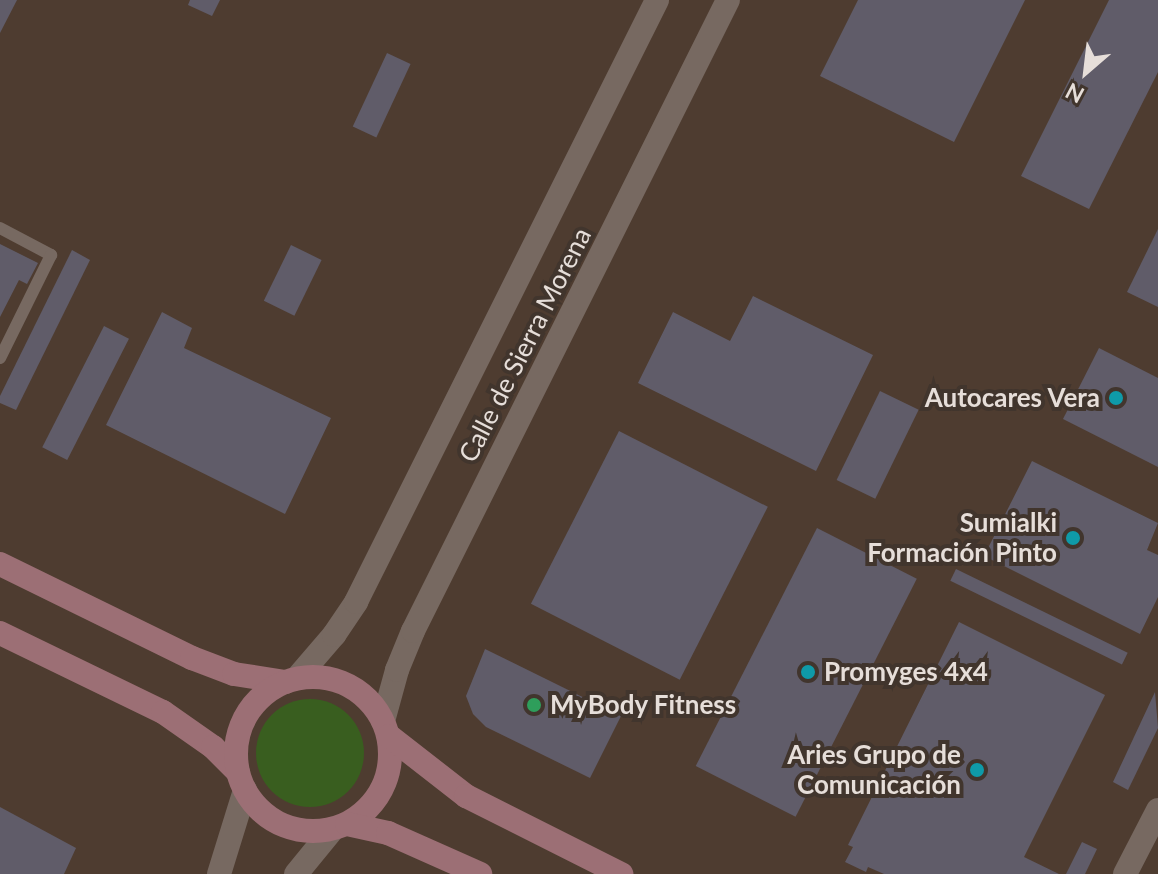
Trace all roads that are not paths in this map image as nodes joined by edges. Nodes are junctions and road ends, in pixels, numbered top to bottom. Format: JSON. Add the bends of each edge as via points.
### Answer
{"nodes":[{"id":1,"x":657,"y":0,"type":"edge"},
{"id":2,"x":728,"y":0,"type":"edge"},
{"id":3,"x":0,"y":228,"type":"edge"},
{"id":4,"x":0,"y":358,"type":"edge"},
{"id":5,"x":0,"y":564,"type":"edge"},
{"id":6,"x":0,"y":633,"type":"edge"},
{"id":7,"x":291,"y":680,"type":"junction"},
{"id":8,"x":386,"y":728,"type":"junction"},
{"id":9,"x":242,"y":781,"type":"junction"},
{"id":10,"x":1158,"y":810,"type":"edge"},
{"id":11,"x":340,"y":827,"type":"junction"},
{"id":12,"x":219,"y":874,"type":"edge"},
{"id":13,"x":296,"y":874,"type":"edge"},
{"id":14,"x":480,"y":874,"type":"edge"},
{"id":15,"x":621,"y":874,"type":"edge"},
{"id":16,"x":1125,"y":874,"type":"edge"}],
"edges":[{"from":1,"to":7,"type":"street","name":"Calle de Sierra Morena","via":[[356,602],[334,635]]},
{"from":2,"to":8,"type":"street","name":"Calle de Sierra Morena","via":[[413,631]]},
{"from":3,"to":4,"type":"lane","via":[[51,255]]},
{"from":5,"to":7,"type":"street","via":[[192,658],[234,674]]},
{"from":6,"to":9,"type":"street","via":[[163,712],[213,747]]},
{"from":7,"to":8,"type":"street","via":[[323,678],[348,685],[368,700]]},
{"from":7,"to":9,"type":"street","via":[[261,697],[244,718],[236,745]]},
{"from":8,"to":11,"type":"street","via":[[391,762],[384,787],[369,809]]},
{"from":8,"to":15,"type":"street","via":[[466,796]]},
{"from":9,"to":11,"type":"street","via":[[260,810],[282,825],[306,831]]},
{"from":9,"to":12,"type":"street"},
{"from":10,"to":16,"type":"street"},
{"from":11,"to":13,"type":"street"},
{"from":11,"to":14,"type":"street","via":[[388,833]]}]}
